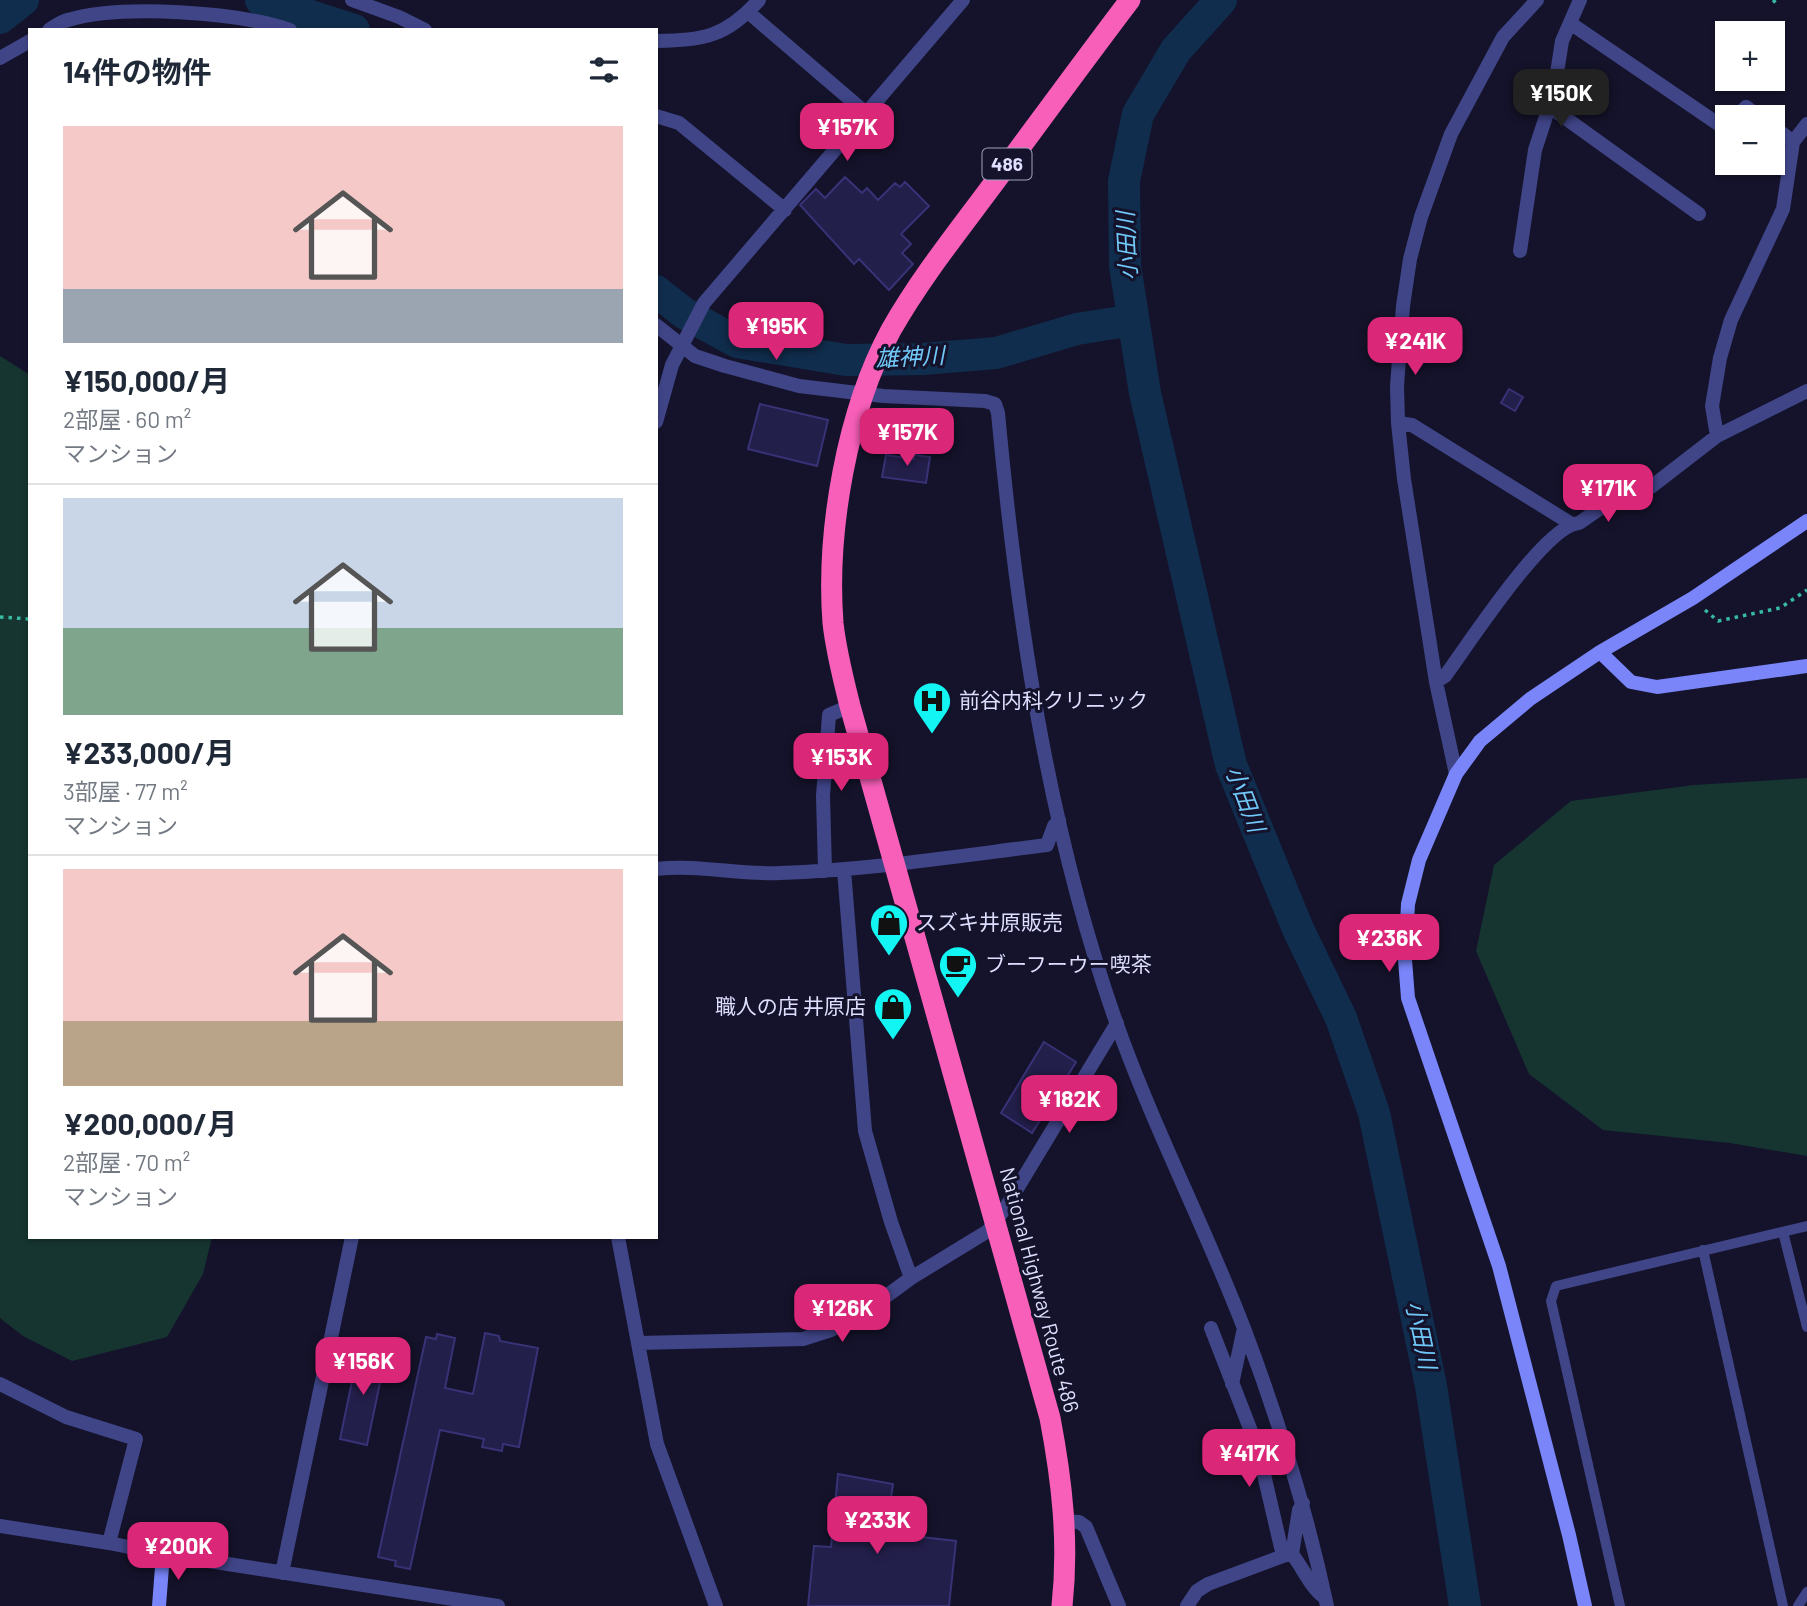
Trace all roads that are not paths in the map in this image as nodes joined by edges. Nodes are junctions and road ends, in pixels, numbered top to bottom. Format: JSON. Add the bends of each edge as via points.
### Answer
{"nodes":[{"id":1,"x":352,"y":0,"type":"edge"},
{"id":2,"x":759,"y":0,"type":"edge"},
{"id":3,"x":963,"y":0,"type":"edge"},
{"id":4,"x":1130,"y":0,"type":"edge"},
{"id":5,"x":1537,"y":0,"type":"edge"},
{"id":6,"x":1580,"y":0,"type":"edge"},
{"id":7,"x":748,"y":12,"type":"junction"},
{"id":8,"x":1570,"y":23,"type":"junction"},
{"id":9,"x":53,"y":28,"type":"edge"},
{"id":10,"x":284,"y":28,"type":"edge"},
{"id":11,"x":421,"y":28,"type":"edge"},
{"id":12,"x":658,"y":41,"type":"edge"},
{"id":13,"x":28,"y":42,"type":"edge"},
{"id":14,"x":0,"y":58,"type":"edge"},
{"id":15,"x":1550,"y":107,"type":"junction"},
{"id":16,"x":866,"y":113,"type":"junction"},
{"id":17,"x":658,"y":117,"type":"edge"},
{"id":18,"x":1715,"y":122,"type":"edge"},
{"id":19,"x":1807,"y":124,"type":"edge"},
{"id":20,"x":1785,"y":136,"type":"edge"},
{"id":21,"x":1793,"y":142,"type":"junction"},
{"id":22,"x":785,"y":210,"type":"junction"},
{"id":23,"x":1699,"y":214,"type":"dead end"},
{"id":24,"x":1520,"y":251,"type":"dead end"},
{"id":25,"x":658,"y":326,"type":"edge"},
{"id":26,"x":683,"y":343,"type":"junction"},
{"id":27,"x":866,"y":390,"type":"junction"},
{"id":28,"x":1807,"y":391,"type":"edge"},
{"id":29,"x":658,"y":415,"type":"edge"},
{"id":30,"x":1398,"y":423,"type":"junction"},
{"id":31,"x":1717,"y":436,"type":"junction"},
{"id":32,"x":1807,"y":521,"type":"edge"},
{"id":33,"x":1570,"y":523,"type":"junction"},
{"id":34,"x":1600,"y":652,"type":"junction"},
{"id":35,"x":1807,"y":666,"type":"edge"},
{"id":36,"x":1436,"y":681,"type":"junction"},
{"id":37,"x":850,"y":706,"type":"junction"},
{"id":38,"x":1456,"y":774,"type":"junction"},
{"id":39,"x":1059,"y":820,"type":"junction"},
{"id":40,"x":895,"y":864,"type":"junction"},
{"id":41,"x":658,"y":869,"type":"edge"},
{"id":42,"x":844,"y":870,"type":"junction"},
{"id":43,"x":825,"y":871,"type":"junction"},
{"id":44,"x":1117,"y":1023,"type":"junction"},
{"id":45,"x":995,"y":1220,"type":"junction"},
{"id":46,"x":1807,"y":1226,"type":"edge"},
{"id":47,"x":1783,"y":1231,"type":"junction"},
{"id":48,"x":352,"y":1239,"type":"edge"},
{"id":49,"x":618,"y":1239,"type":"edge"},
{"id":50,"x":1703,"y":1250,"type":"junction"},
{"id":51,"x":911,"y":1278,"type":"junction"},
{"id":52,"x":1807,"y":1327,"type":"edge"},
{"id":53,"x":1212,"y":1328,"type":"dead end"},
{"id":54,"x":1244,"y":1328,"type":"junction"},
{"id":55,"x":639,"y":1343,"type":"junction"},
{"id":56,"x":0,"y":1384,"type":"edge"},
{"id":57,"x":1232,"y":1385,"type":"junction"},
{"id":58,"x":1303,"y":1502,"type":"junction"},
{"id":59,"x":1065,"y":1521,"type":"junction"},
{"id":60,"x":0,"y":1525,"type":"edge"},
{"id":61,"x":109,"y":1543,"type":"junction"},
{"id":62,"x":163,"y":1555,"type":"junction"},
{"id":63,"x":1288,"y":1555,"type":"junction"},
{"id":64,"x":282,"y":1573,"type":"junction"},
{"id":65,"x":1807,"y":1592,"type":"edge"},
{"id":66,"x":1326,"y":1602,"type":"edge"},
{"id":67,"x":159,"y":1606,"type":"edge"},
{"id":68,"x":498,"y":1606,"type":"edge"},
{"id":69,"x":716,"y":1606,"type":"edge"},
{"id":70,"x":1062,"y":1606,"type":"edge"},
{"id":71,"x":1119,"y":1606,"type":"edge"},
{"id":72,"x":1187,"y":1606,"type":"edge"},
{"id":73,"x":1585,"y":1606,"type":"edge"},
{"id":74,"x":1620,"y":1606,"type":"edge"},
{"id":75,"x":1783,"y":1606,"type":"edge"},
{"id":76,"x":1798,"y":1606,"type":"edge"}],
"edges":[{"from":1,"to":11,"type":"street"},
{"from":2,"to":7,"type":"street"},
{"from":3,"to":16,"type":"street"},
{"from":4,"to":27,"type":"highway","name":"National Highway Route 486","number":"486","via":[[923,278],[890,332]]},
{"from":5,"to":30,"type":"street","via":[[1503,37],[1451,134],[1421,217],[1403,306]]},
{"from":6,"to":8,"type":"street"},
{"from":7,"to":12,"type":"street","via":[[724,31],[694,40]]},
{"from":7,"to":16,"type":"street"},
{"from":8,"to":15,"type":"street","via":[[1562,41]]},
{"from":8,"to":18,"type":"street"},
{"from":9,"to":10,"type":"street","via":[[67,20],[125,11],[194,14]]},
{"from":13,"to":14,"type":"street"},
{"from":15,"to":23,"type":"street"},
{"from":15,"to":24,"type":"street","via":[[1535,150]]},
{"from":16,"to":22,"type":"street"},
{"from":17,"to":22,"type":"street","via":[[679,123]]},
{"from":19,"to":21,"type":"street"},
{"from":20,"to":21,"type":"street"},
{"from":21,"to":31,"type":"street","via":[[1783,209],[1731,320],[1720,358],[1712,406]]},
{"from":22,"to":26,"type":"street","via":[[704,303]]},
{"from":25,"to":26,"type":"street"},
{"from":26,"to":27,"type":"street","via":[[695,356],[799,386]]},
{"from":26,"to":29,"type":"street"},
{"from":27,"to":37,"type":"highway","name":"National Highway Route 486","number":"486","via":[[843,471],[833,543],[833,622]]},
{"from":27,"to":39,"type":"street","via":[[995,404],[1027,654]]},
{"from":28,"to":31,"type":"street"},
{"from":30,"to":33,"type":"street","via":[[1412,425]]},
{"from":30,"to":36,"type":"street"},
{"from":31,"to":33,"type":"street","via":[[1651,487],[1624,492],[1579,523]]},
{"from":32,"to":34,"type":"street","via":[[1693,598]]},
{"from":33,"to":36,"type":"street","via":[[1537,551],[1445,676]]},
{"from":34,"to":35,"type":"street","via":[[1631,682],[1657,687]]},
{"from":34,"to":38,"type":"street","via":[[1520,707],[1480,741]]},
{"from":36,"to":38,"type":"street"},
{"from":37,"to":40,"type":"highway","name":"National Highway Route 486","number":"486"},
{"from":37,"to":43,"type":"street","via":[[829,715],[823,796]]},
{"from":38,"to":73,"type":"street","via":[[1419,860],[1408,904],[1408,998],[1499,1266]]},
{"from":39,"to":40,"type":"street","via":[[1047,845]]},
{"from":39,"to":44,"type":"street"},
{"from":40,"to":42,"type":"street"},
{"from":40,"to":45,"type":"highway","name":"National Highway Route 486","number":"486"},
{"from":41,"to":43,"type":"street","via":[[776,874]]},
{"from":42,"to":43,"type":"street"},
{"from":42,"to":51,"type":"street","via":[[865,1132]]},
{"from":44,"to":45,"type":"street"},
{"from":44,"to":54,"type":"street"},
{"from":45,"to":51,"type":"street","via":[[988,1231]]},
{"from":45,"to":59,"type":"highway","name":"National Highway Route 486","number":"486","via":[[1050,1418]]},
{"from":46,"to":47,"type":"lane"},
{"from":47,"to":50,"type":"lane"},
{"from":47,"to":52,"type":"lane"},
{"from":48,"to":64,"type":"street"},
{"from":49,"to":55,"type":"street"},
{"from":50,"to":74,"type":"lane","via":[[1556,1286],[1551,1301]]},
{"from":50,"to":75,"type":"lane"},
{"from":51,"to":55,"type":"street","via":[[866,1311],[803,1339]]},
{"from":53,"to":57,"type":"street"},
{"from":54,"to":57,"type":"street"},
{"from":54,"to":58,"type":"street"},
{"from":55,"to":69,"type":"street","via":[[657,1444]]},
{"from":56,"to":61,"type":"street","via":[[66,1417],[136,1439]]},
{"from":57,"to":63,"type":"street","via":[[1258,1449]]},
{"from":58,"to":63,"type":"street"},
{"from":58,"to":66,"type":"street"},
{"from":59,"to":70,"type":"highway","name":"National Highway Route 486","number":"486"},
{"from":59,"to":71,"type":"street","via":[[1086,1527]]},
{"from":60,"to":61,"type":"street"},
{"from":61,"to":62,"type":"street"},
{"from":62,"to":64,"type":"street"},
{"from":62,"to":67,"type":"street"},
{"from":63,"to":66,"type":"street"},
{"from":63,"to":72,"type":"street","via":[[1208,1584]]},
{"from":64,"to":68,"type":"street"},
{"from":65,"to":76,"type":"lane"}]}
